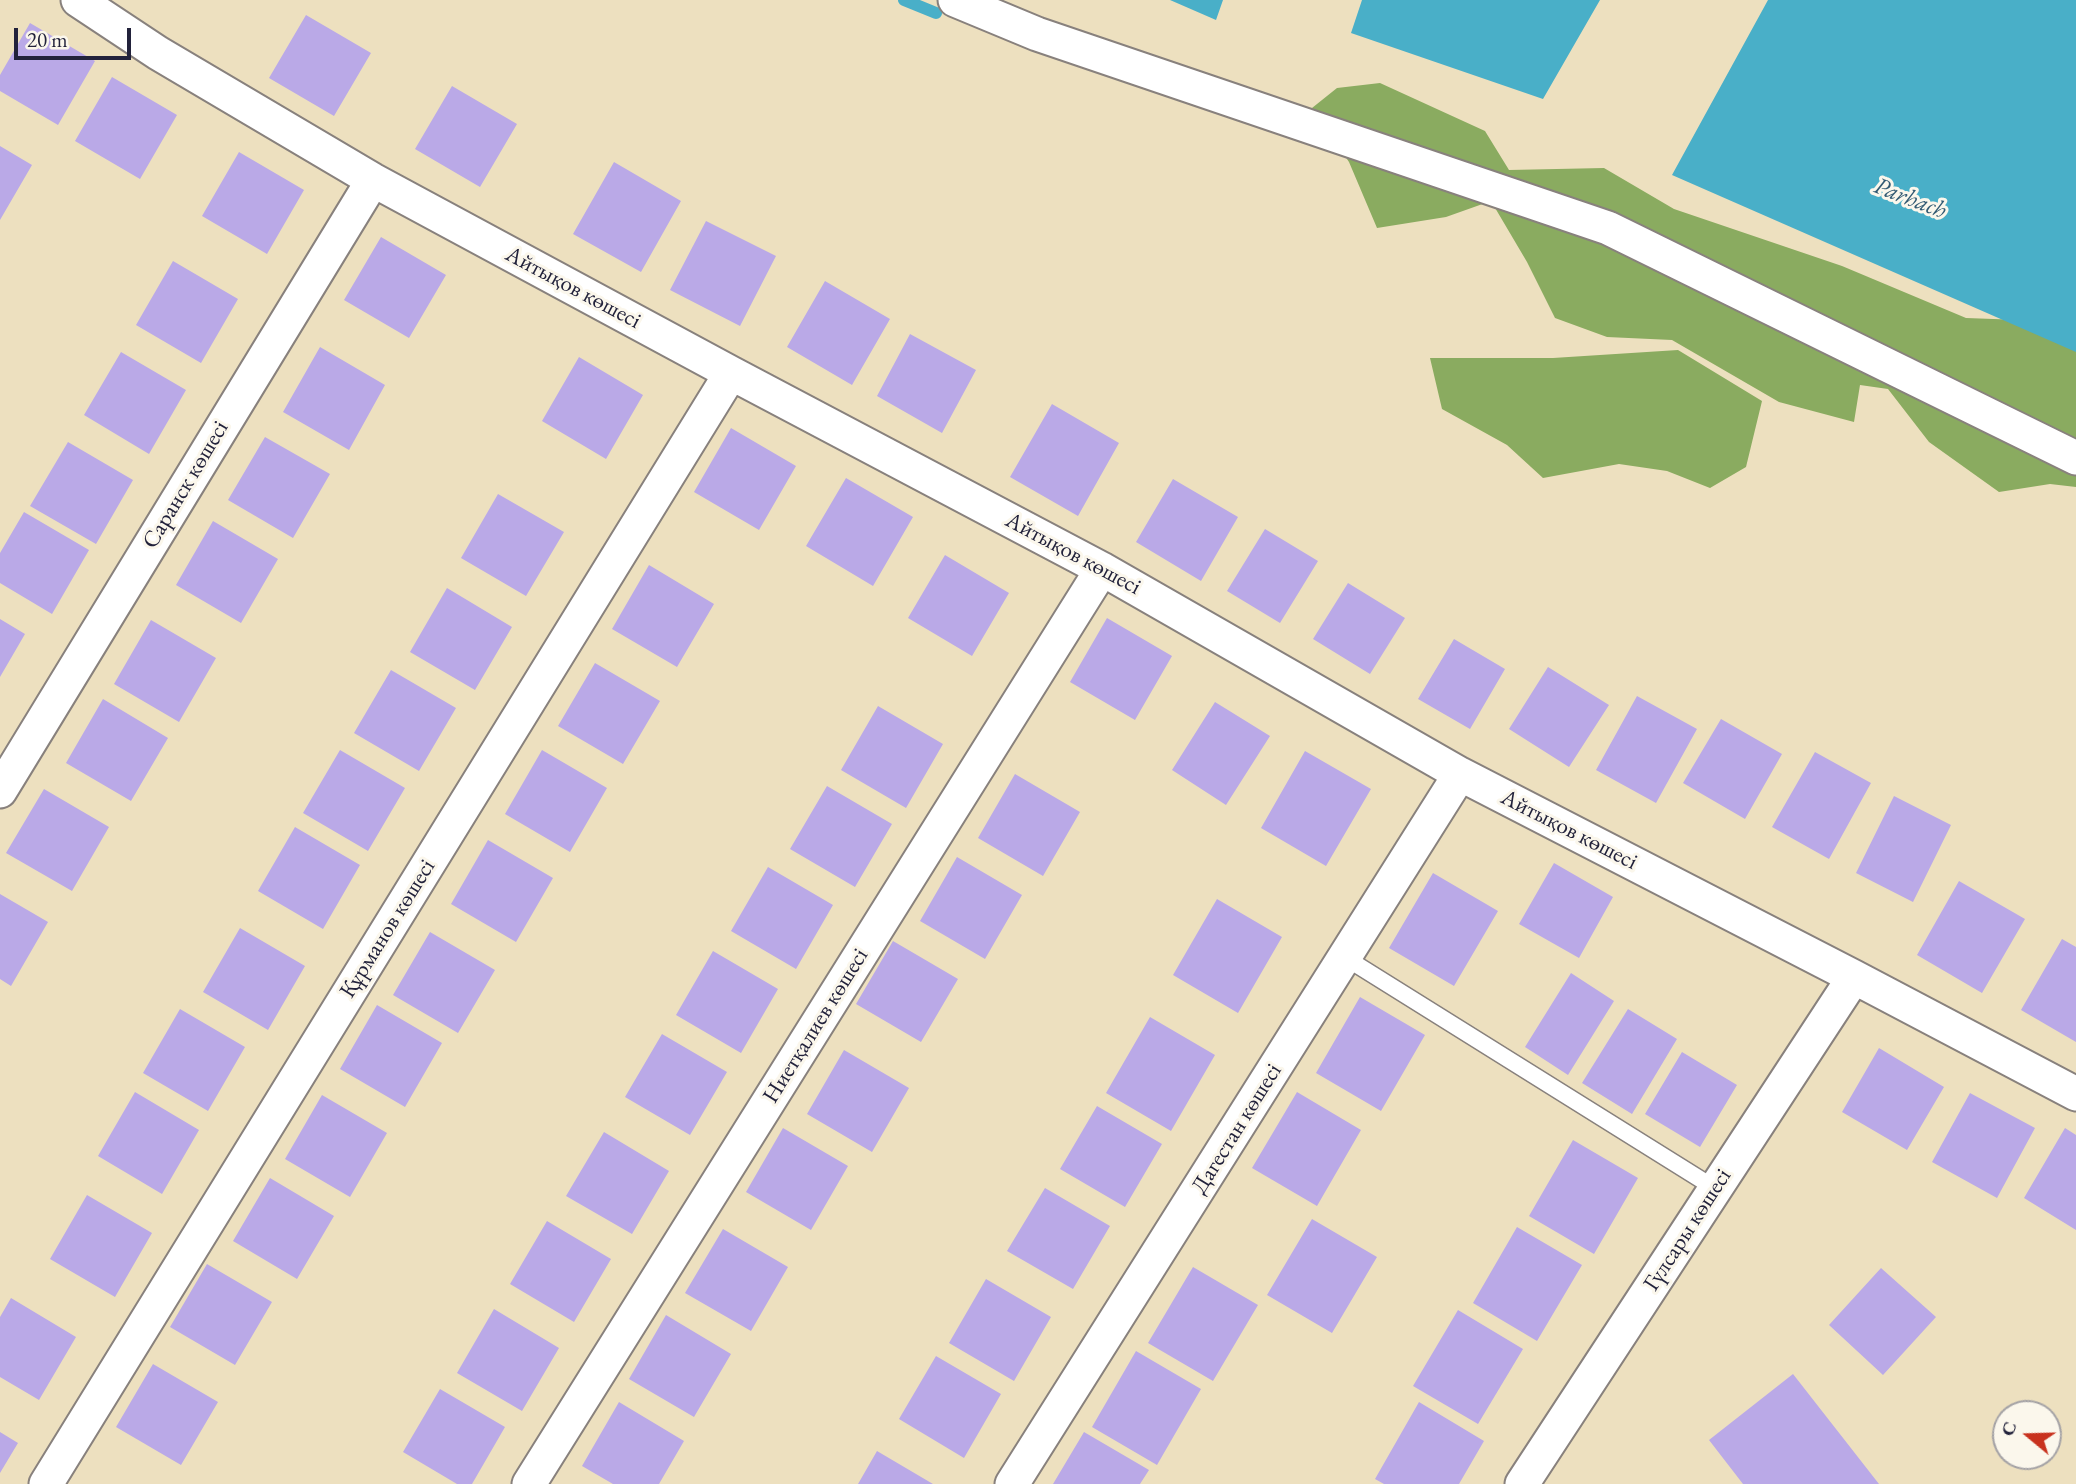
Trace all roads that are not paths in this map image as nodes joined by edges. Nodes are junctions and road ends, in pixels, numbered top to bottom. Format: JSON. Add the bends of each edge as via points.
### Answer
{"nodes":[{"id":1,"x":78,"y":0,"type":"edge"},
{"id":2,"x":955,"y":0,"type":"edge"},
{"id":3,"x":373,"y":180,"type":"junction"},
{"id":4,"x":731,"y":373,"type":"junction"},
{"id":5,"x":2076,"y":458,"type":"edge"},
{"id":6,"x":1102,"y":569,"type":"junction"},
{"id":7,"x":1460,"y":774,"type":"junction"},
{"id":8,"x":0,"y":791,"type":"edge"},
{"id":9,"x":1346,"y":958,"type":"junction"},
{"id":10,"x":1854,"y":977,"type":"junction"},
{"id":11,"x":2076,"y":1094,"type":"edge"},
{"id":12,"x":1716,"y":1189,"type":"junction"},
{"id":13,"x":46,"y":1484,"type":"edge"},
{"id":14,"x":529,"y":1484,"type":"edge"},
{"id":15,"x":1012,"y":1484,"type":"edge"},
{"id":16,"x":1522,"y":1484,"type":"edge"}],
"edges":[{"from":1,"to":3,"type":"street","name":"Айтықов көшесі","via":[[158,53]]},
{"from":2,"to":5,"type":"street","via":[[1037,34],[1608,228]]},
{"from":3,"to":4,"type":"street","name":"Айтықов көшесі"},
{"from":3,"to":8,"type":"street","name":"Саранск көшесі"},
{"from":4,"to":6,"type":"street","name":"Айтықов көшесі"},
{"from":4,"to":13,"type":"street","name":"Құрманов көшесі"},
{"from":6,"to":7,"type":"street","name":"Айтықов көшесі"},
{"from":6,"to":14,"type":"street","name":"Ниетқалиев көшесі"},
{"from":7,"to":9,"type":"street","name":"Дагестан көшесі"},
{"from":7,"to":10,"type":"street","name":"Айтықов көшесі"},
{"from":9,"to":12,"type":"lane"},
{"from":9,"to":15,"type":"street","name":"Дагестан көшесі"},
{"from":10,"to":11,"type":"street","name":"Айтықов көшесі"},
{"from":10,"to":12,"type":"street","name":"Гүлсары көшесі"},
{"from":12,"to":16,"type":"street","name":"Гүлсары көшесі"}]}
